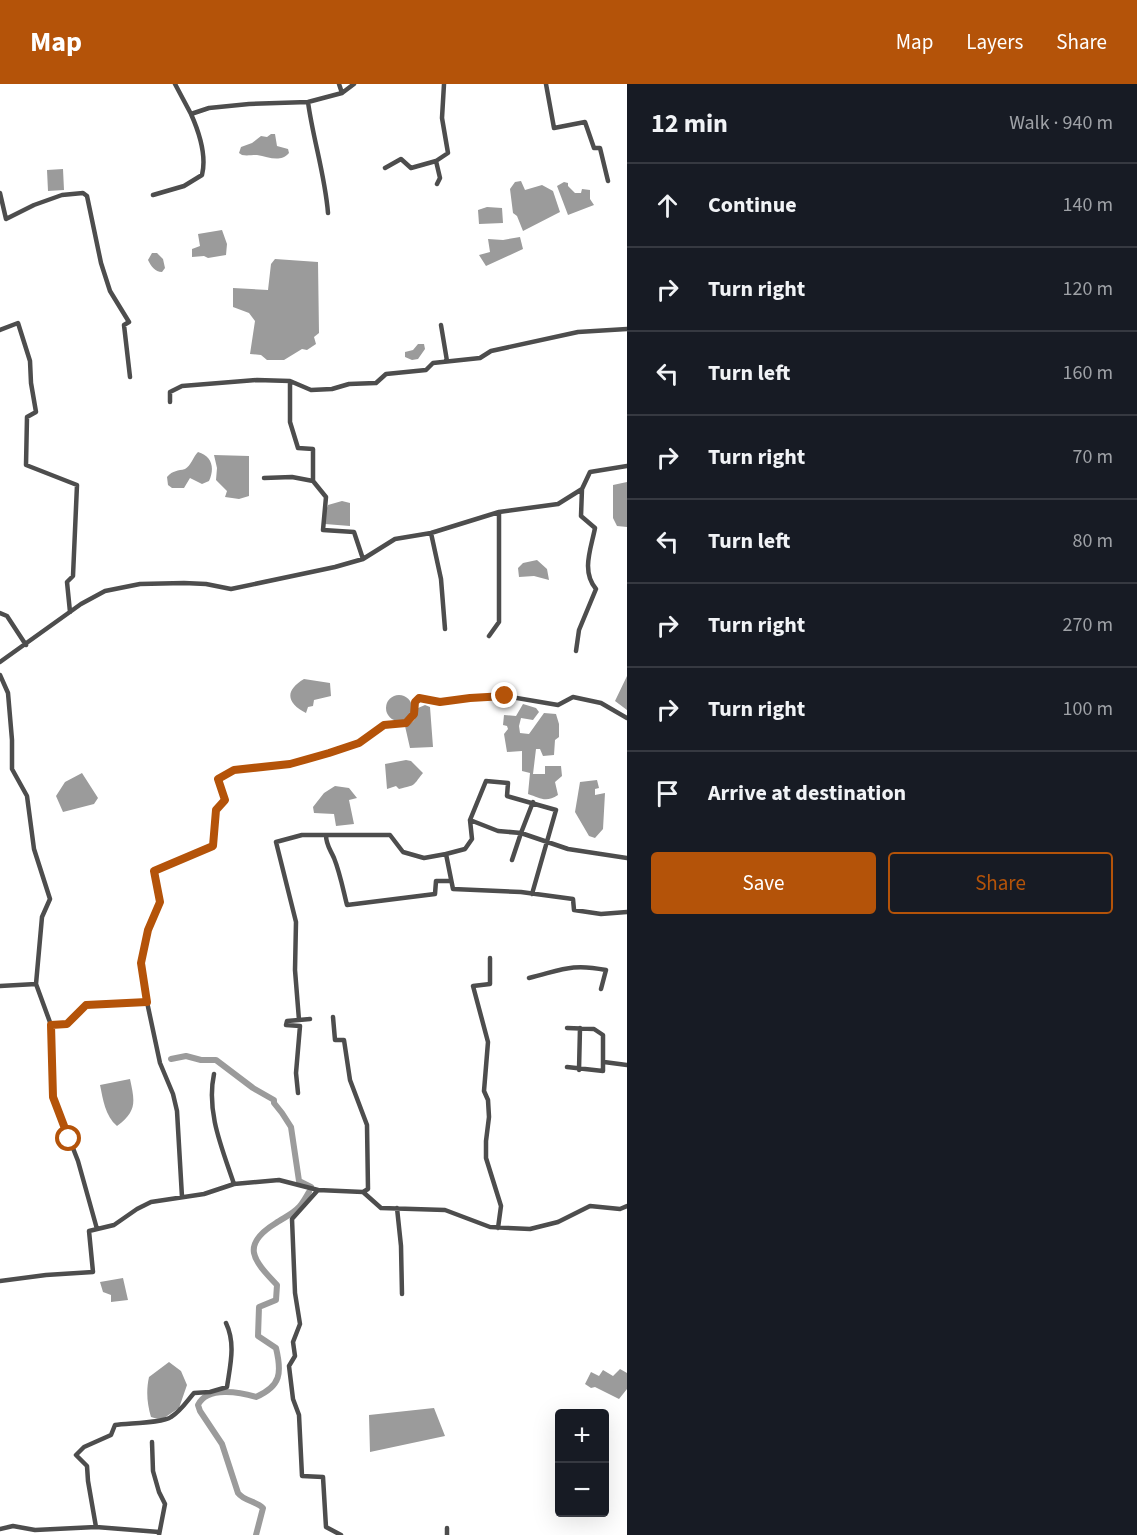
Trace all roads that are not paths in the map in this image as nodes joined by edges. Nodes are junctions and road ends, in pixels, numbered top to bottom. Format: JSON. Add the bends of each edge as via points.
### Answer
{"nodes":[{"id":1,"x":175,"y":84,"type":"edge"},
{"id":2,"x":339,"y":84,"type":"edge"},
{"id":3,"x":354,"y":84,"type":"edge"},
{"id":4,"x":444,"y":84,"type":"edge"},
{"id":5,"x":546,"y":84,"type":"edge"},
{"id":6,"x":342,"y":93,"type":"junction"},
{"id":7,"x":308,"y":102,"type":"junction"},
{"id":8,"x":191,"y":114,"type":"junction"},
{"id":9,"x":436,"y":161,"type":"junction"},
{"id":10,"x":386,"y":168,"type":"dead end"},
{"id":11,"x":608,"y":181,"type":"dead end"},
{"id":12,"x":437,"y":184,"type":"dead end"},
{"id":13,"x":0,"y":193,"type":"edge"},
{"id":14,"x":153,"y":195,"type":"dead end"},
{"id":15,"x":328,"y":213,"type":"dead end"},
{"id":16,"x":441,"y":325,"type":"dead end"},
{"id":17,"x":627,"y":329,"type":"edge"},
{"id":18,"x":0,"y":330,"type":"edge"},
{"id":19,"x":447,"y":361,"type":"junction"},
{"id":20,"x":130,"y":377,"type":"dead end"},
{"id":21,"x":290,"y":381,"type":"junction"},
{"id":22,"x":170,"y":402,"type":"dead end"},
{"id":23,"x":627,"y":466,"type":"edge"},
{"id":24,"x":264,"y":478,"type":"dead end"},
{"id":25,"x":313,"y":481,"type":"junction"},
{"id":26,"x":582,"y":489,"type":"junction"},
{"id":27,"x":499,"y":512,"type":"junction"},
{"id":28,"x":431,"y":533,"type":"junction"},
{"id":29,"x":363,"y":559,"type":"junction"},
{"id":30,"x":70,"y":612,"type":"junction"},
{"id":31,"x":0,"y":613,"type":"edge"},
{"id":32,"x":445,"y":629,"type":"dead end"},
{"id":33,"x":489,"y":636,"type":"dead end"},
{"id":34,"x":26,"y":645,"type":"junction"},
{"id":35,"x":576,"y":651,"type":"dead end"},
{"id":36,"x":0,"y":662,"type":"edge"},
{"id":37,"x":0,"y":675,"type":"edge"},
{"id":38,"x":627,"y":718,"type":"edge"},
{"id":39,"x":533,"y":802,"type":"junction"},
{"id":40,"x":470,"y":820,"type":"junction"},
{"id":41,"x":521,"y":833,"type":"junction"},
{"id":42,"x":326,"y":835,"type":"junction"},
{"id":43,"x":547,"y":840,"type":"junction"},
{"id":44,"x":627,"y":853,"type":"edge"},
{"id":45,"x":446,"y":854,"type":"junction"},
{"id":46,"x":627,"y":859,"type":"edge"},
{"id":47,"x":512,"y":860,"type":"dead end"},
{"id":48,"x":452,"y":881,"type":"junction"},
{"id":49,"x":532,"y":894,"type":"junction"},
{"id":50,"x":627,"y":912,"type":"edge"},
{"id":51,"x":490,"y":958,"type":"dead end"},
{"id":52,"x":530,"y":978,"type":"dead end"},
{"id":53,"x":36,"y":984,"type":"junction"},
{"id":54,"x":0,"y":986,"type":"edge"},
{"id":55,"x":601,"y":989,"type":"dead end"},
{"id":56,"x":147,"y":1002,"type":"junction"},
{"id":57,"x":333,"y":1017,"type":"dead end"},
{"id":58,"x":310,"y":1019,"type":"dead end"},
{"id":59,"x":299,"y":1020,"type":"junction"},
{"id":60,"x":51,"y":1025,"type":"junction"},
{"id":61,"x":567,"y":1028,"type":"dead end"},
{"id":62,"x":580,"y":1028,"type":"junction"},
{"id":63,"x":604,"y":1062,"type":"junction"},
{"id":64,"x":627,"y":1065,"type":"edge"},
{"id":65,"x":567,"y":1067,"type":"dead end"},
{"id":66,"x":579,"y":1070,"type":"junction"},
{"id":67,"x":214,"y":1074,"type":"dead end"},
{"id":68,"x":298,"y":1093,"type":"dead end"},
{"id":69,"x":234,"y":1184,"type":"junction"},
{"id":70,"x":318,"y":1190,"type":"junction"},
{"id":71,"x":363,"y":1192,"type":"junction"},
{"id":72,"x":182,"y":1197,"type":"junction"},
{"id":73,"x":627,"y":1206,"type":"edge"},
{"id":74,"x":397,"y":1208,"type":"junction"},
{"id":75,"x":498,"y":1228,"type":"junction"},
{"id":76,"x":97,"y":1229,"type":"junction"},
{"id":77,"x":0,"y":1281,"type":"edge"},
{"id":78,"x":402,"y":1294,"type":"dead end"},
{"id":79,"x":226,"y":1323,"type":"dead end"},
{"id":80,"x":152,"y":1442,"type":"dead end"},
{"id":81,"x":96,"y":1527,"type":"junction"},
{"id":82,"x":447,"y":1528,"type":"dead end"},
{"id":83,"x":0,"y":1529,"type":"edge"},
{"id":84,"x":159,"y":1533,"type":"edge"},
{"id":85,"x":341,"y":1535,"type":"edge"},
{"id":86,"x":447,"y":1535,"type":"edge"}],
"edges":[{"from":1,"to":8,"type":"street"},
{"from":2,"to":6,"type":"street"},
{"from":3,"to":6,"type":"street"},
{"from":4,"to":9,"type":"street","via":[[442,118],[448,153]]},
{"from":5,"to":11,"type":"street","via":[[554,128],[585,122],[594,148],[600,148]]},
{"from":6,"to":7,"type":"street"},
{"from":7,"to":8,"type":"street","via":[[209,108]]},
{"from":7,"to":15,"type":"street"},
{"from":8,"to":14,"type":"street","via":[[198,131],[202,175],[184,186]]},
{"from":9,"to":10,"type":"street","via":[[411,168],[401,159]]},
{"from":9,"to":12,"type":"street","via":[[440,178]]},
{"from":13,"to":20,"type":"street","via":[[6,219],[62,195],[87,196],[110,291],[129,322],[124,325]]},
{"from":16,"to":19,"type":"street"},
{"from":17,"to":19,"type":"street","via":[[578,332],[491,351],[480,358]]},
{"from":18,"to":30,"type":"street","via":[[18,323],[30,362],[36,412],[27,417],[26,465],[77,485],[73,576],[67,582]]},
{"from":19,"to":21,"type":"street","via":[[433,363],[426,370],[386,374],[376,383],[332,389],[311,390]]},
{"from":21,"to":22,"type":"street","via":[[182,386],[170,392]]},
{"from":21,"to":25,"type":"street","via":[[290,422],[298,448],[313,449]]},
{"from":23,"to":26,"type":"street","via":[[590,472]]},
{"from":24,"to":25,"type":"street"},
{"from":25,"to":29,"type":"street","via":[[326,498],[323,530],[354,532]]},
{"from":26,"to":27,"type":"street","via":[[558,504]]},
{"from":26,"to":35,"type":"street","via":[[581,516],[596,528],[588,574],[596,589],[579,630]]},
{"from":27,"to":28,"type":"street"},
{"from":27,"to":33,"type":"street","via":[[499,622]]},
{"from":28,"to":29,"type":"street","via":[[394,539]]},
{"from":28,"to":32,"type":"street","via":[[441,579]]},
{"from":29,"to":30,"type":"street","via":[[231,590],[206,584],[140,584],[105,591]]},
{"from":30,"to":34,"type":"street"},
{"from":31,"to":34,"type":"street","via":[[7,616]]},
{"from":34,"to":36,"type":"street"},
{"from":37,"to":53,"type":"street","via":[[8,693],[12,769],[27,796],[34,849],[50,899],[42,917]]},
{"from":38,"to":56,"type":"street","via":[[601,703],[573,698],[558,705],[505,696],[440,702],[419,698],[406,723],[384,725],[359,743],[290,764],[234,770],[218,779],[225,800],[216,810],[213,846],[154,871],[160,902],[148,930],[141,963]]},
{"from":39,"to":40,"type":"street","via":[[507,796],[508,783],[486,781]]},
{"from":39,"to":41,"type":"street"},
{"from":39,"to":43,"type":"street","via":[[556,810]]},
{"from":40,"to":41,"type":"street","via":[[498,831]]},
{"from":40,"to":45,"type":"street","via":[[472,839],[465,849]]},
{"from":41,"to":43,"type":"street"},
{"from":41,"to":47,"type":"street"},
{"from":42,"to":45,"type":"street","via":[[390,835],[403,852],[424,858]]},
{"from":42,"to":48,"type":"street","via":[[347,905],[435,894],[436,881]]},
{"from":42,"to":59,"type":"street","via":[[302,835],[276,842],[296,922]]},
{"from":43,"to":46,"type":"street","via":[[568,849]]},
{"from":43,"to":49,"type":"street"},
{"from":44,"to":46,"type":"street"},
{"from":45,"to":48,"type":"street"},
{"from":48,"to":49,"type":"street","via":[[453,889]]},
{"from":49,"to":50,"type":"street","via":[[573,899],[574,910]]},
{"from":51,"to":75,"type":"street","via":[[490,984],[473,986],[488,1042],[484,1091],[489,1117],[486,1158],[501,1206]]},
{"from":52,"to":55,"type":"street","via":[[564,968],[593,967],[606,970]]},
{"from":53,"to":54,"type":"street"},
{"from":53,"to":60,"type":"street"},
{"from":56,"to":60,"type":"street","via":[[86,1005],[67,1024]]},
{"from":56,"to":72,"type":"street","via":[[160,1063],[177,1111]]},
{"from":57,"to":71,"type":"street","via":[[335,1040],[344,1040],[350,1080],[367,1125],[368,1189]]},
{"from":58,"to":59,"type":"street"},
{"from":59,"to":68,"type":"street","via":[[287,1021],[286,1025],[300,1026]]},
{"from":60,"to":76,"type":"street","via":[[53,1097],[78,1161]]},
{"from":61,"to":62,"type":"street"},
{"from":62,"to":63,"type":"street","via":[[594,1029],[603,1035]]},
{"from":62,"to":66,"type":"street"},
{"from":63,"to":64,"type":"street"},
{"from":63,"to":66,"type":"street","via":[[603,1071]]},
{"from":65,"to":66,"type":"street"},
{"from":67,"to":69,"type":"street","via":[[211,1101],[216,1131]]},
{"from":69,"to":70,"type":"street","via":[[279,1180]]},
{"from":69,"to":72,"type":"street"},
{"from":70,"to":71,"type":"street"},
{"from":70,"to":85,"type":"street","via":[[292,1219],[300,1324],[293,1342],[295,1356],[289,1366],[299,1415],[302,1476],[323,1478],[326,1527]]},
{"from":71,"to":74,"type":"street","via":[[381,1208]]},
{"from":72,"to":76,"type":"street","via":[[152,1202],[114,1225]]},
{"from":73,"to":75,"type":"street","via":[[590,1206],[558,1222],[530,1229]]},
{"from":74,"to":75,"type":"street","via":[[445,1210]]},
{"from":74,"to":78,"type":"street"},
{"from":76,"to":77,"type":"street","via":[[89,1231],[93,1272]]},
{"from":79,"to":81,"type":"street","via":[[232,1346],[227,1388],[194,1393],[178,1412],[161,1422],[115,1425],[111,1435],[76,1455],[87,1466]]},
{"from":80,"to":84,"type":"street","via":[[153,1471],[165,1504]]},
{"from":81,"to":83,"type":"street"},
{"from":81,"to":84,"type":"street"},
{"from":82,"to":86,"type":"street"}]}
